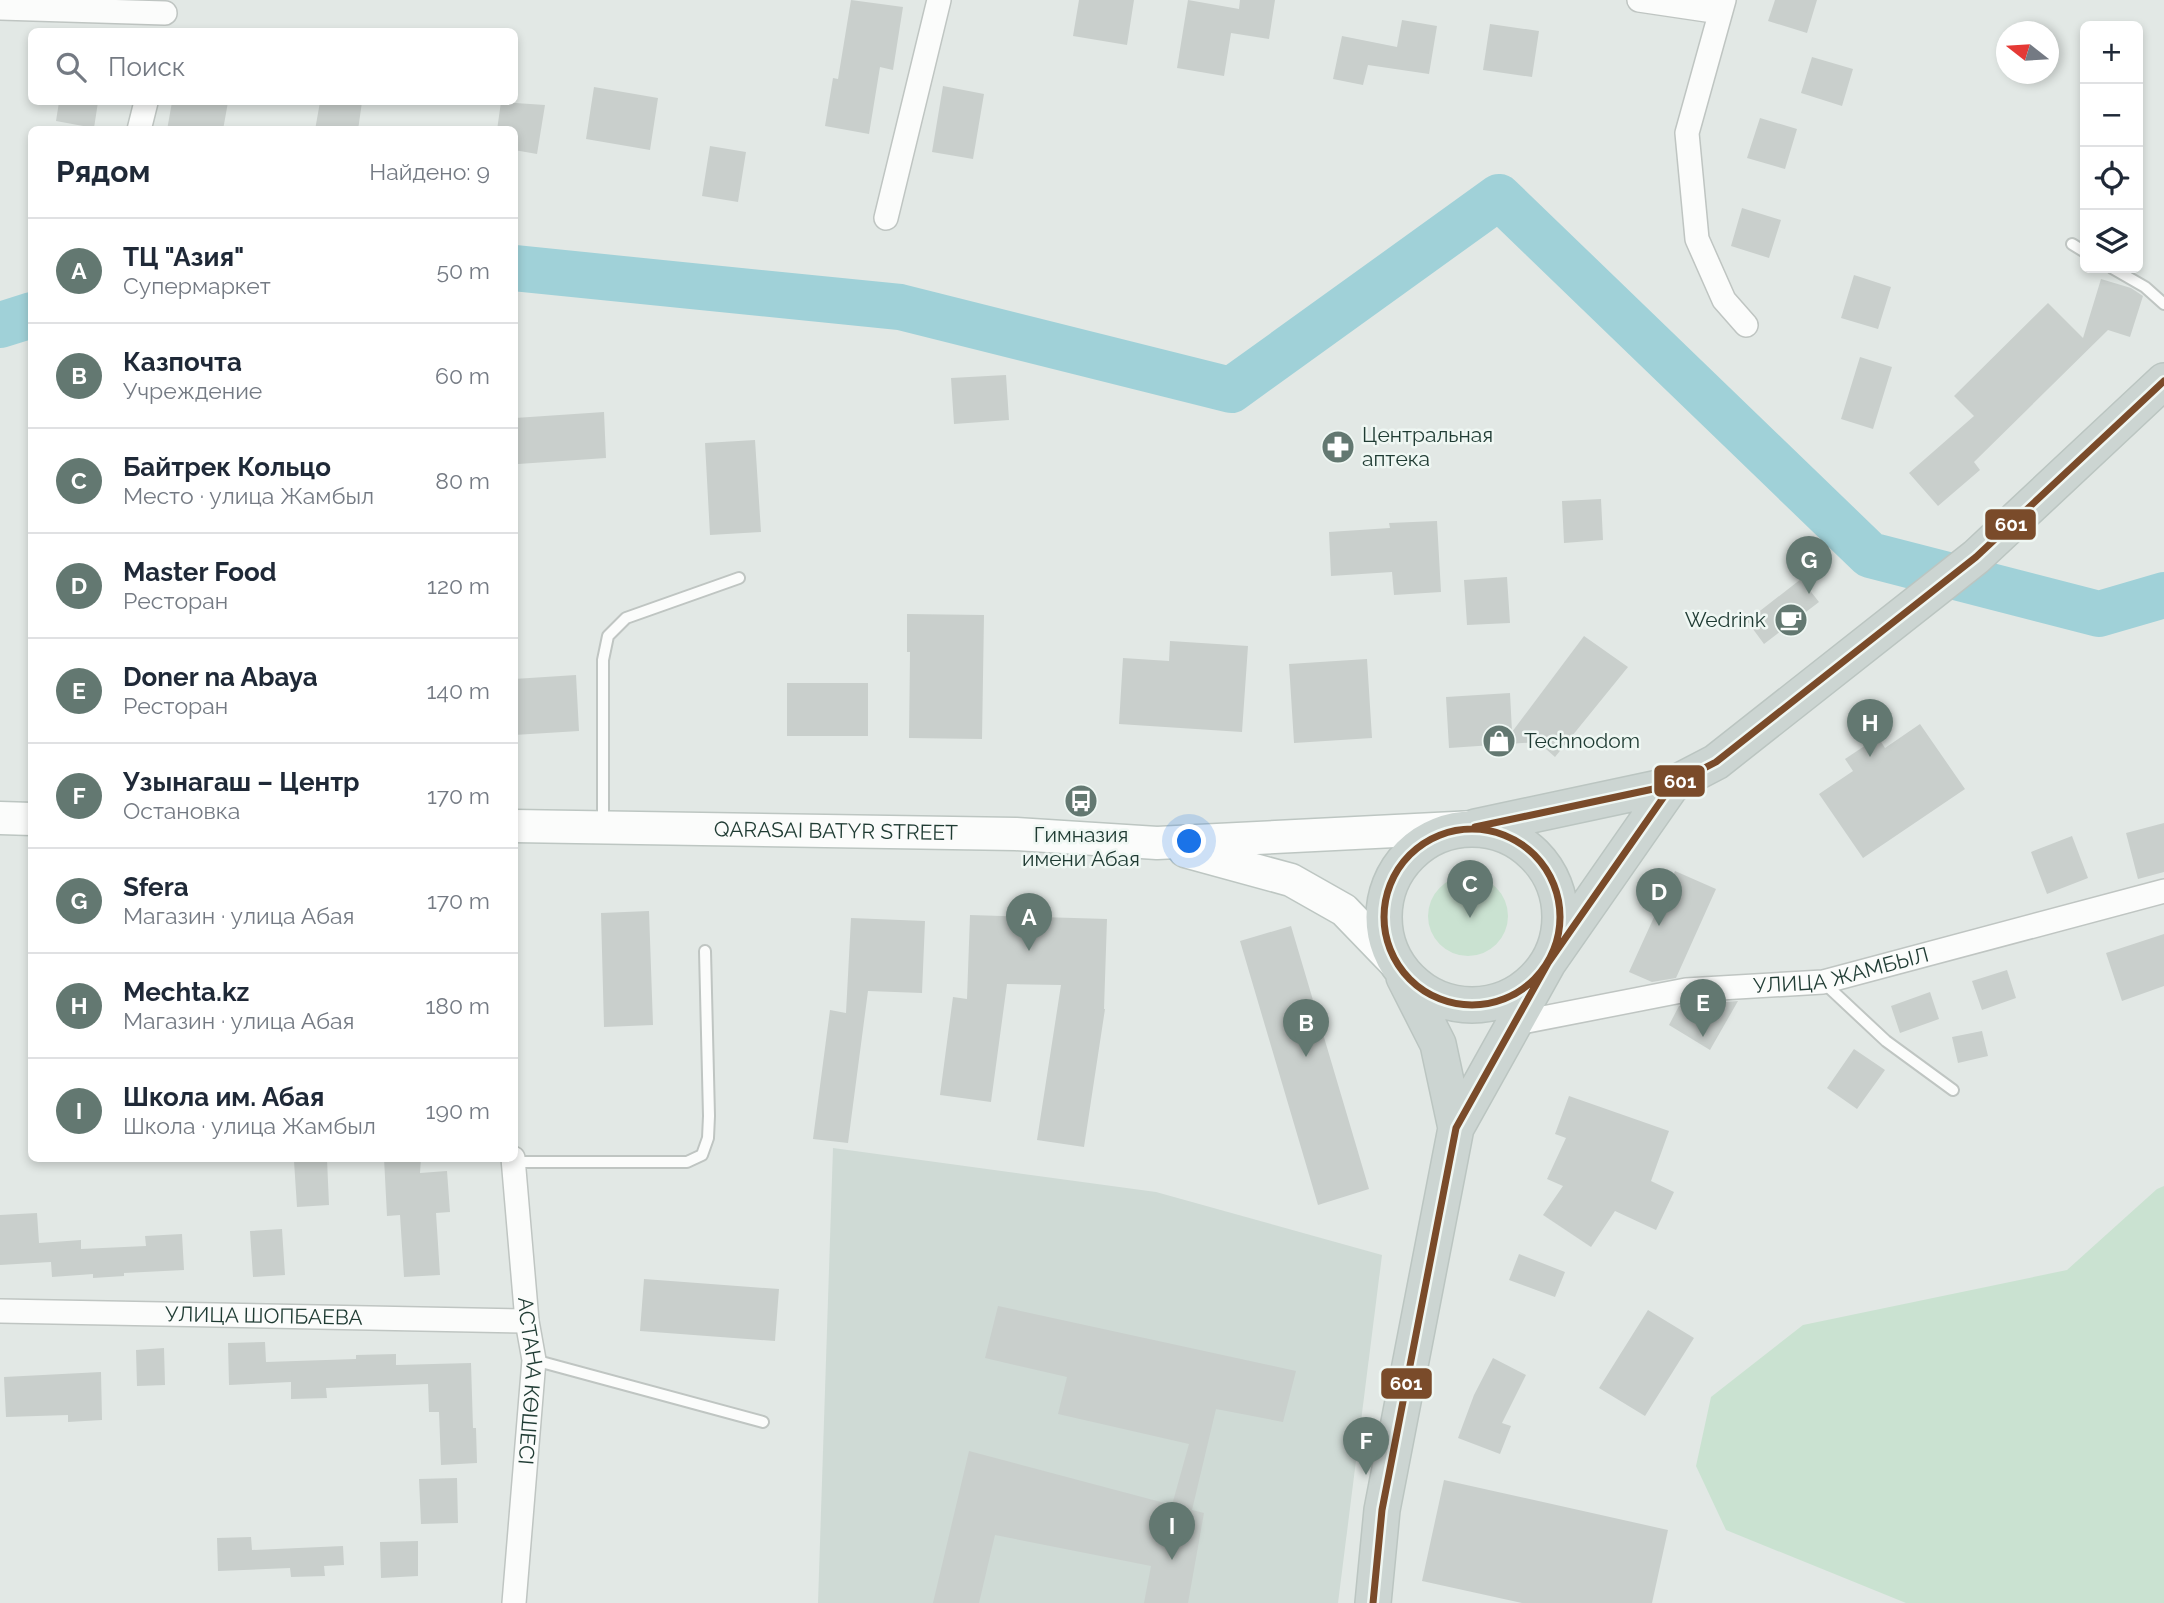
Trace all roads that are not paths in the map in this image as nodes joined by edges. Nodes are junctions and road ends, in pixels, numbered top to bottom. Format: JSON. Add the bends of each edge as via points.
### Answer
{"nodes":[{"id":1,"x":939,"y":0,"type":"edge"},
{"id":2,"x":1639,"y":0,"type":"edge"},
{"id":3,"x":1722,"y":6,"type":"edge"},
{"id":4,"x":0,"y":8,"type":"edge"},
{"id":5,"x":165,"y":15,"type":"edge"},
{"id":6,"x":145,"y":105,"type":"edge"},
{"id":7,"x":140,"y":126,"type":"edge"},
{"id":8,"x":886,"y":218,"type":"dead end"},
{"id":9,"x":2072,"y":244,"type":"dead end"},
{"id":10,"x":2080,"y":249,"type":"edge"},
{"id":11,"x":2120,"y":273,"type":"edge"},
{"id":12,"x":2164,"y":304,"type":"edge"},
{"id":13,"x":1746,"y":325,"type":"dead end"},
{"id":14,"x":2164,"y":381,"type":"edge"},
{"id":15,"x":739,"y":578,"type":"dead end"},
{"id":16,"x":1672,"y":785,"type":"junction"},
{"id":17,"x":0,"y":818,"type":"edge"},
{"id":18,"x":28,"y":819,"type":"edge"},
{"id":19,"x":518,"y":826,"type":"edge"},
{"id":20,"x":603,"y":827,"type":"junction"},
{"id":21,"x":1475,"y":827,"type":"junction"},
{"id":22,"x":1157,"y":843,"type":"junction"},
{"id":23,"x":2164,"y":891,"type":"edge"},
{"id":24,"x":705,"y":951,"type":"dead end"},
{"id":25,"x":1548,"y":963,"type":"junction"},
{"id":26,"x":1400,"y":968,"type":"junction"},
{"id":27,"x":1823,"y":982,"type":"junction"},
{"id":28,"x":1512,"y":1024,"type":"junction"},
{"id":29,"x":1953,"y":1090,"type":"dead end"},
{"id":30,"x":1456,"y":1128,"type":"junction"},
{"id":31,"x":518,"y":1160,"type":"edge"},
{"id":32,"x":513,"y":1162,"type":"edge"},
{"id":33,"x":0,"y":1311,"type":"edge"},
{"id":34,"x":527,"y":1321,"type":"junction"},
{"id":35,"x":534,"y":1360,"type":"junction"},
{"id":36,"x":763,"y":1422,"type":"dead end"},
{"id":37,"x":514,"y":1603,"type":"edge"},
{"id":38,"x":1373,"y":1603,"type":"edge"}],
"edges":[{"from":1,"to":8,"type":"street"},
{"from":2,"to":3,"type":"street"},
{"from":3,"to":13,"type":"street","via":[[1686,133],[1697,239],[1724,300]]},
{"from":4,"to":5,"type":"street"},
{"from":6,"to":7,"type":"street"},
{"from":9,"to":10,"type":"lane"},
{"from":11,"to":12,"type":"lane"},
{"from":14,"to":16,"type":"main road","via":[[1976,557],[1716,762]]},
{"from":15,"to":20,"type":"lane","via":[[626,618],[608,636],[603,660]]},
{"from":16,"to":21,"type":"main road"},
{"from":16,"to":25,"type":"main road"},
{"from":17,"to":18,"type":"main road"},
{"from":19,"to":20,"type":"main road","name":"QARASAI BATYR STREET"},
{"from":20,"to":22,"type":"main road","name":"QARASAI BATYR STREET","via":[[1016,834]]},
{"from":21,"to":22,"type":"main road"},
{"from":21,"to":25,"type":"main road","via":[[1501,832],[1525,844],[1556,886],[1561,912],[1558,939]]},
{"from":21,"to":26,"type":"main road","via":[[1447,831],[1422,843],[1402,863],[1388,887],[1387,943]]},
{"from":22,"to":26,"type":"main road","via":[[1291,880],[1344,910]]},
{"from":23,"to":27,"type":"street","name":"УЛИЦА ЖАМБЫЛ"},
{"from":24,"to":31,"type":"lane","via":[[709,1116],[702,1155],[687,1162]]},
{"from":25,"to":26,"type":"main road","via":[[1529,985],[1503,1000],[1475,1006],[1446,1002],[1420,989]]},
{"from":25,"to":28,"type":"main road"},
{"from":26,"to":30,"type":"main road","via":[[1437,1044]]},
{"from":27,"to":28,"type":"street","name":"УЛИЦА ЖАМБЫЛ","via":[[1686,990]]},
{"from":27,"to":29,"type":"lane","via":[[1886,1041]]},
{"from":28,"to":30,"type":"main road"},
{"from":30,"to":38,"type":"main road","via":[[1382,1510]]},
{"from":32,"to":34,"type":"street","name":"АСТАНА КӨШЕСІ"},
{"from":33,"to":34,"type":"street","name":"УЛИЦА ШОПБАЕВА"},
{"from":34,"to":35,"type":"street","name":"АСТАНА КӨШЕСІ"},
{"from":35,"to":36,"type":"lane"},
{"from":35,"to":37,"type":"street","name":"АСТАНА КӨШЕСІ"}]}
